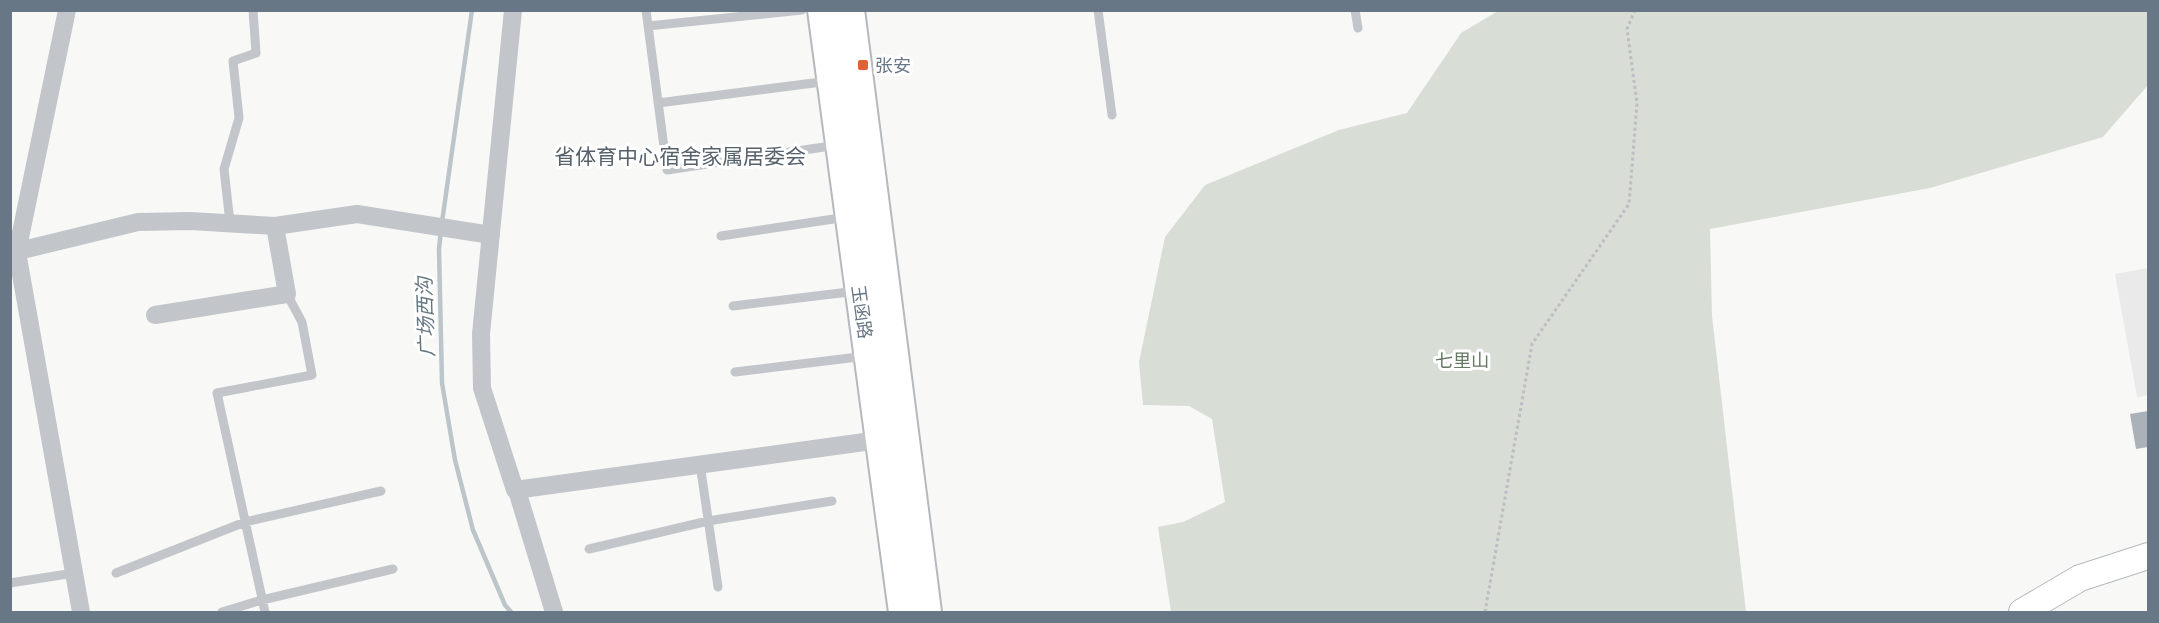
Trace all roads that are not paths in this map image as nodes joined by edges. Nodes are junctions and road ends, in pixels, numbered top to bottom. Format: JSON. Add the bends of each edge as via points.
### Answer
{"nodes":[{"id":1,"x":67,"y":10,"type":"edge"},
{"id":2,"x":253,"y":10,"type":"edge"},
{"id":3,"x":513,"y":10,"type":"edge"},
{"id":4,"x":646,"y":10,"type":"edge"},
{"id":5,"x":802,"y":10,"type":"edge"},
{"id":6,"x":822,"y":10,"type":"edge"},
{"id":7,"x":850,"y":10,"type":"edge"},
{"id":8,"x":1098,"y":10,"type":"edge"},
{"id":9,"x":1355,"y":10,"type":"edge"},
{"id":10,"x":648,"y":26,"type":"junction"},
{"id":11,"x":1358,"y":28,"type":"dead end"},
{"id":12,"x":831,"y":80,"type":"junction"},
{"id":13,"x":658,"y":103,"type":"junction"},
{"id":14,"x":1112,"y":115,"type":"dead end"},
{"id":15,"x":840,"y":145,"type":"junction"},
{"id":16,"x":850,"y":217,"type":"junction"},
{"id":17,"x":230,"y":223,"type":"junction"},
{"id":18,"x":275,"y":226,"type":"junction"},
{"id":19,"x":490,"y":235,"type":"junction"},
{"id":20,"x":722,"y":236,"type":"dead end"},
{"id":21,"x":14,"y":253,"type":"edge"},
{"id":22,"x":859,"y":290,"type":"junction"},
{"id":23,"x":287,"y":294,"type":"junction"},
{"id":24,"x":733,"y":306,"type":"dead end"},
{"id":25,"x":155,"y":315,"type":"dead end"},
{"id":26,"x":868,"y":355,"type":"junction"},
{"id":27,"x":735,"y":372,"type":"dead end"},
{"id":28,"x":879,"y":440,"type":"junction"},
{"id":29,"x":700,"y":464,"type":"junction"},
{"id":30,"x":381,"y":491,"type":"dead end"},
{"id":31,"x":518,"y":494,"type":"dead end"},
{"id":32,"x":832,"y":501,"type":"dead end"},
{"id":33,"x":708,"y":521,"type":"junction"},
{"id":34,"x":245,"y":522,"type":"junction"},
{"id":35,"x":589,"y":549,"type":"dead end"},
{"id":36,"x":2148,"y":556,"type":"edge"},
{"id":37,"x":393,"y":569,"type":"dead end"},
{"id":38,"x":74,"y":573,"type":"junction"},
{"id":39,"x":116,"y":573,"type":"dead end"},
{"id":40,"x":10,"y":583,"type":"edge"},
{"id":41,"x":718,"y":587,"type":"dead end"},
{"id":42,"x":262,"y":600,"type":"junction"},
{"id":43,"x":81,"y":612,"type":"edge"},
{"id":44,"x":222,"y":612,"type":"edge"},
{"id":45,"x":265,"y":612,"type":"edge"},
{"id":46,"x":555,"y":612,"type":"edge"},
{"id":47,"x":903,"y":612,"type":"edge"},
{"id":48,"x":927,"y":612,"type":"edge"},
{"id":49,"x":2022,"y":612,"type":"edge"}],
"edges":[{"from":1,"to":21,"type":"street"},
{"from":2,"to":17,"type":"lane","via":[[256,53],[233,61],[239,118],[224,169]]},
{"from":3,"to":19,"type":"street"},
{"from":4,"to":10,"type":"lane"},
{"from":5,"to":10,"type":"lane"},
{"from":6,"to":12,"type":"main road","name":"玉函路"},
{"from":7,"to":48,"type":"main road","name":"玉函路"},
{"from":8,"to":14,"type":"lane"},
{"from":9,"to":11,"type":"lane"},
{"from":10,"to":13,"type":"lane"},
{"from":12,"to":13,"type":"lane"},
{"from":12,"to":15,"type":"main road","name":"玉函路"},
{"from":13,"to":15,"type":"lane","via":[[668,170]]},
{"from":15,"to":16,"type":"main road","name":"玉函路"},
{"from":16,"to":20,"type":"lane"},
{"from":16,"to":22,"type":"main road","name":"玉函路"},
{"from":17,"to":18,"type":"street"},
{"from":17,"to":21,"type":"street","via":[[138,222]]},
{"from":18,"to":19,"type":"street","via":[[357,214]]},
{"from":18,"to":23,"type":"street"},
{"from":19,"to":29,"type":"street","via":[[481,333],[482,388],[515,490]]},
{"from":21,"to":38,"type":"street"},
{"from":22,"to":24,"type":"lane"},
{"from":22,"to":26,"type":"main road","name":"玉函路"},
{"from":23,"to":25,"type":"street"},
{"from":23,"to":34,"type":"lane","via":[[302,322],[312,375],[217,393]]},
{"from":26,"to":27,"type":"lane"},
{"from":26,"to":28,"type":"main road","name":"玉函路"},
{"from":28,"to":29,"type":"street"},
{"from":28,"to":47,"type":"main road","name":"玉函路"},
{"from":29,"to":33,"type":"lane"},
{"from":30,"to":34,"type":"lane"},
{"from":31,"to":46,"type":"street"},
{"from":32,"to":33,"type":"lane"},
{"from":33,"to":35,"type":"lane"},
{"from":33,"to":41,"type":"lane"},
{"from":34,"to":39,"type":"lane"},
{"from":34,"to":42,"type":"lane"},
{"from":36,"to":49,"type":"main road","via":[[2080,578]]},
{"from":37,"to":42,"type":"lane"},
{"from":38,"to":40,"type":"lane"},
{"from":38,"to":43,"type":"street"},
{"from":42,"to":44,"type":"lane"},
{"from":42,"to":45,"type":"lane"}]}
